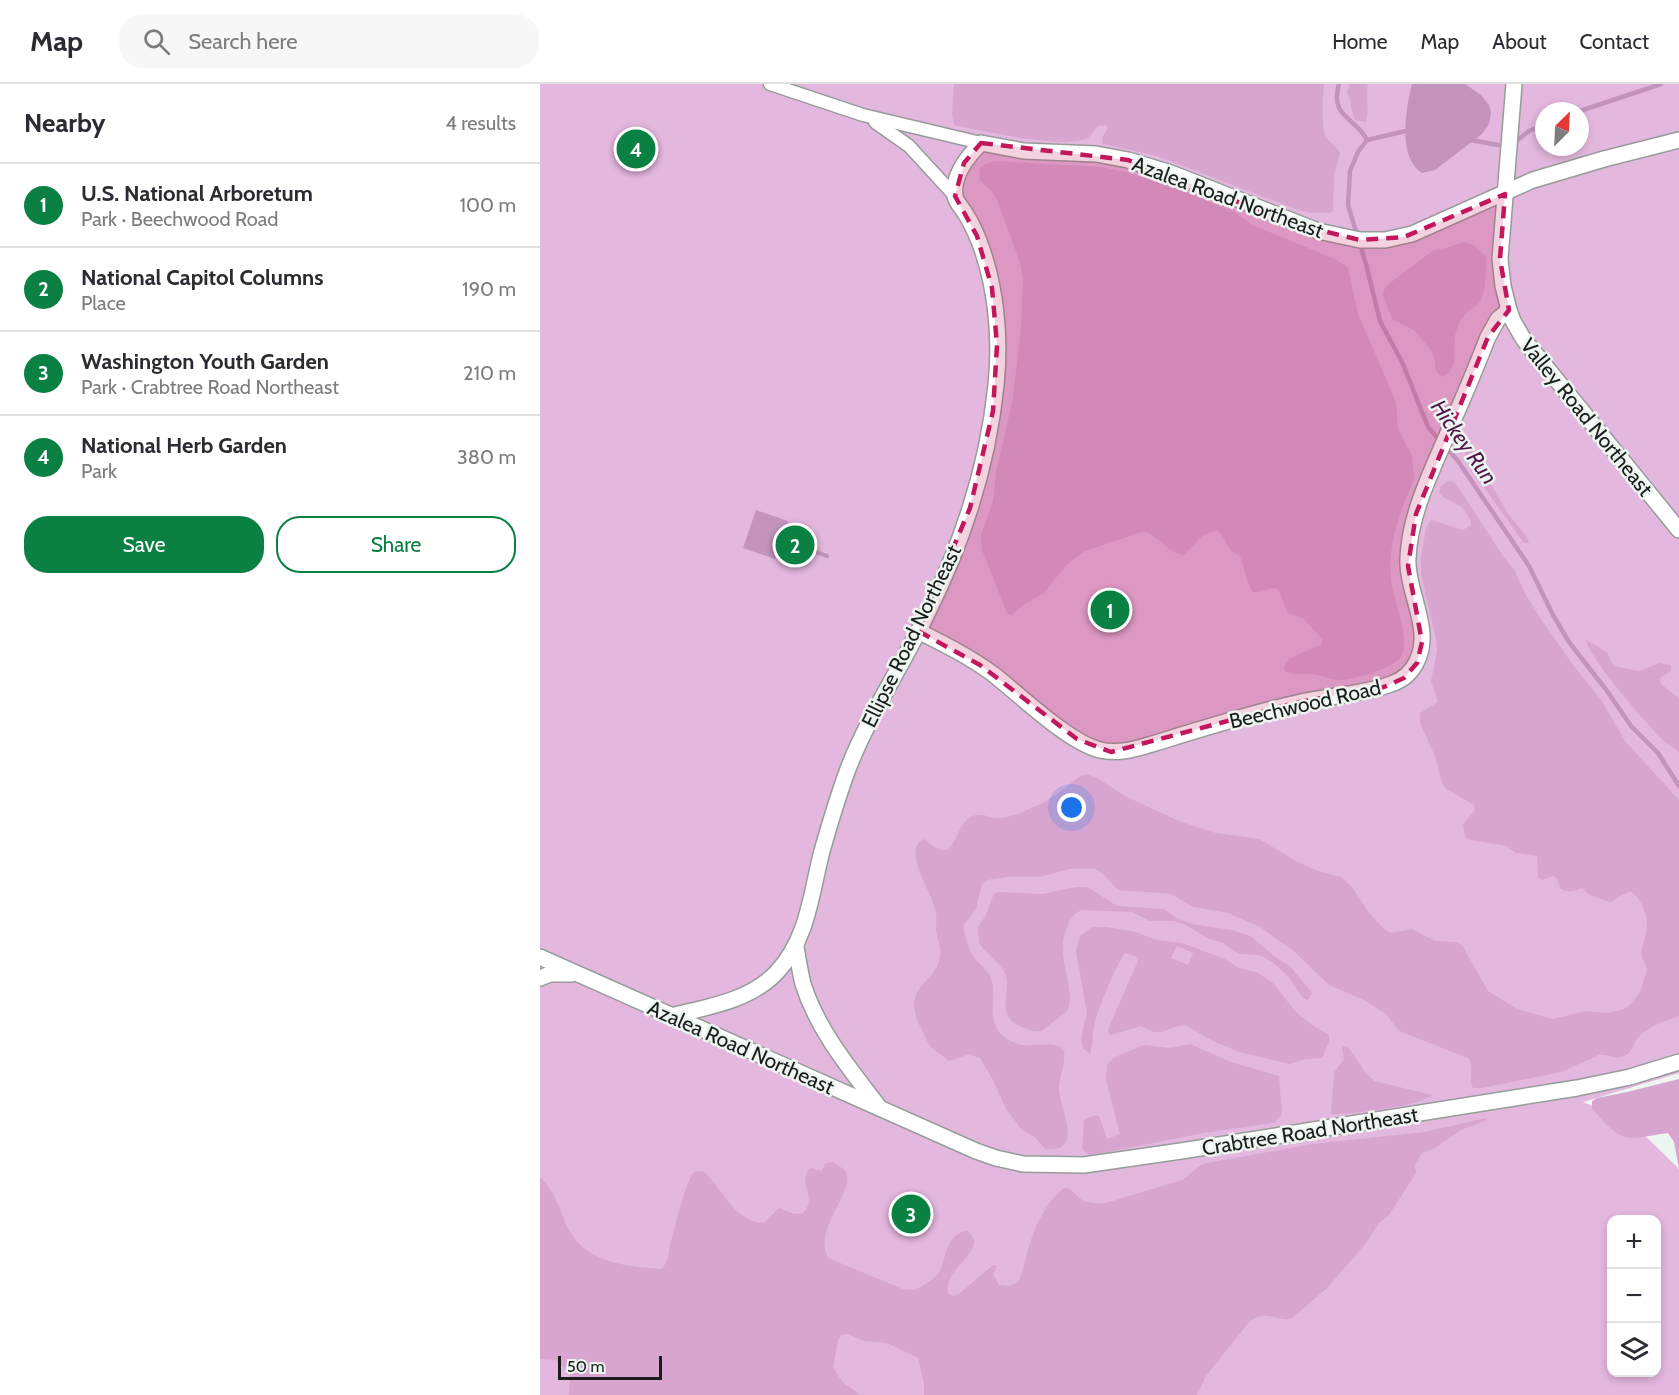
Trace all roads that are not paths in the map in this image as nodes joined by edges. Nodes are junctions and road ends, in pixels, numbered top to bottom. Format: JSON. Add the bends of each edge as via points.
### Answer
{"nodes":[{"id":1,"x":770,"y":84,"type":"edge"},
{"id":2,"x":1514,"y":84,"type":"edge"},
{"id":3,"x":863,"y":115,"type":"junction"},
{"id":4,"x":1679,"y":140,"type":"edge"},
{"id":5,"x":981,"y":143,"type":"junction"},
{"id":6,"x":1505,"y":194,"type":"junction"},
{"id":7,"x":955,"y":196,"type":"junction"},
{"id":8,"x":1509,"y":310,"type":"junction"},
{"id":9,"x":1679,"y":530,"type":"edge"},
{"id":10,"x":918,"y":631,"type":"junction"},
{"id":11,"x":796,"y":947,"type":"junction"},
{"id":12,"x":540,"y":957,"type":"edge"},
{"id":13,"x":577,"y":974,"type":"junction"},
{"id":14,"x":540,"y":978,"type":"edge"},
{"id":15,"x":671,"y":1016,"type":"junction"},
{"id":16,"x":1679,"y":1062,"type":"edge"},
{"id":17,"x":880,"y":1109,"type":"junction"},
{"id":18,"x":941,"y":1136,"type":"joint"}],
"edges":[{"from":1,"to":3,"type":"street","name":"Azalea Road Northeast"},
{"from":2,"to":6,"type":"street","name":"Valley Road Northeast"},
{"from":3,"to":5,"type":"street","name":"Azalea Road Northeast"},
{"from":3,"to":7,"type":"street","name":"Ellipse Road Northeast","via":[[909,146]]},
{"from":4,"to":6,"type":"street","name":"Azalea Road Northeast","via":[[1554,173]]},
{"from":5,"to":6,"type":"street","name":"Azalea Road Northeast","via":[[1024,151],[1096,154],[1128,160],[1171,173],[1299,225],[1360,240],[1412,234]]},
{"from":5,"to":7,"type":"street","via":[[964,163]]},
{"from":6,"to":8,"type":"street","name":"Valley Road Northeast","via":[[1500,259]]},
{"from":7,"to":10,"type":"street","name":"Ellipse Road Northeast","via":[[977,236],[989,274],[996,316],[997,381],[987,449],[970,508]]},
{"from":8,"to":9,"type":"street","name":"Valley Road Northeast","via":[[1534,355]]},
{"from":8,"to":10,"type":"street","name":"Beechwood Road","via":[[1493,326],[1416,514],[1408,557],[1421,651],[1417,663],[1398,681],[1299,702],[1144,747],[1111,752],[1077,739],[980,665]]},
{"from":10,"to":11,"type":"street","name":"Ellipse Road Northeast","via":[[872,715],[848,770]]},
{"from":11,"to":15,"type":"street","name":"Ellipse Road Northeast","via":[[776,973],[753,990],[721,1004]]},
{"from":11,"to":17,"type":"street","via":[[815,1015]]},
{"from":12,"to":13,"type":"street","name":"Azalea Road Northeast"},
{"from":13,"to":14,"type":"street"},
{"from":13,"to":15,"type":"street","name":"Azalea Road Northeast"},
{"from":15,"to":17,"type":"street","name":"Azalea Road Northeast"},
{"from":16,"to":18,"type":"street","name":"Crabtree Road Northeast","via":[[1577,1088],[1084,1165],[1007,1161]]},
{"from":17,"to":18,"type":"street","name":"Azalea Road Northeast"}]}
